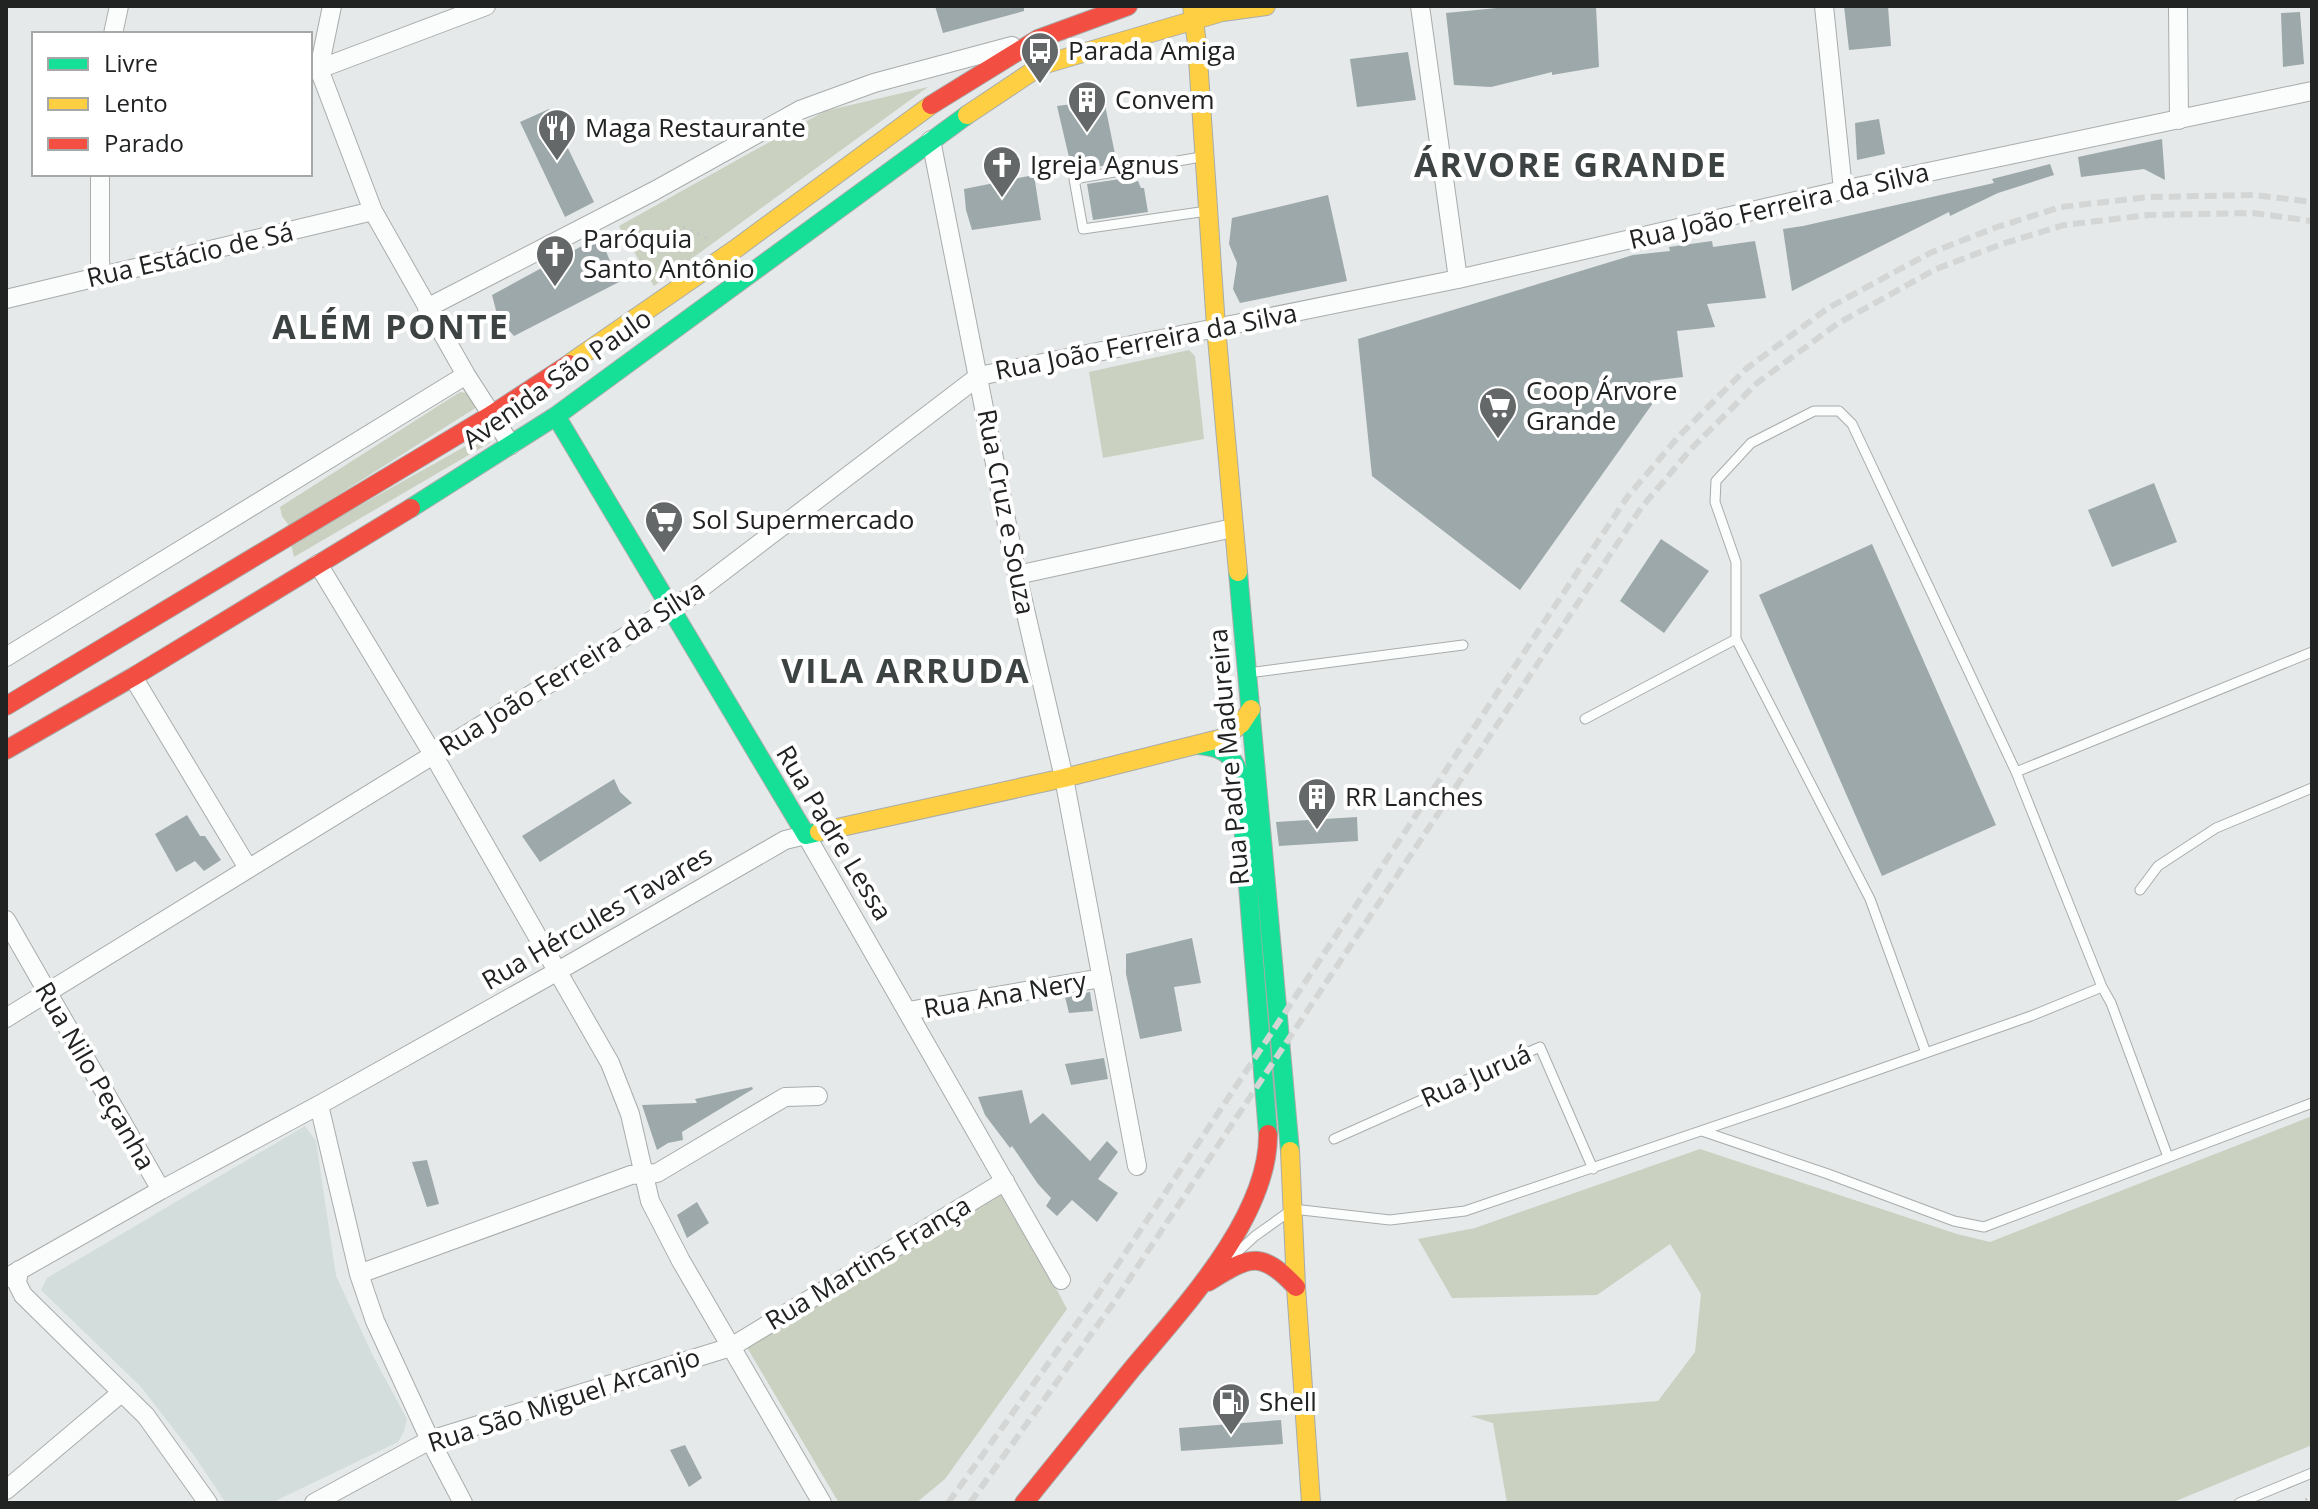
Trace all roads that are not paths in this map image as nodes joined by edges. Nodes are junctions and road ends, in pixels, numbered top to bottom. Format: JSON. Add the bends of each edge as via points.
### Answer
{"nodes":[{"id":1,"x":119,"y":6,"type":"edge"},
{"id":2,"x":332,"y":6,"type":"edge"},
{"id":3,"x":486,"y":6,"type":"edge"},
{"id":4,"x":1128,"y":6,"type":"edge"},
{"id":5,"x":1266,"y":6,"type":"edge"},
{"id":6,"x":1420,"y":6,"type":"edge"},
{"id":7,"x":1824,"y":6,"type":"edge"},
{"id":8,"x":2178,"y":6,"type":"edge"},
{"id":9,"x":1192,"y":13,"type":"edge"},
{"id":10,"x":113,"y":32,"type":"edge"},
{"id":11,"x":1038,"y":39,"type":"junction"},
{"id":12,"x":319,"y":69,"type":"junction"},
{"id":13,"x":2312,"y":91,"type":"edge"},
{"id":14,"x":2179,"y":120,"type":"junction"},
{"id":15,"x":931,"y":140,"type":"junction"},
{"id":16,"x":1205,"y":157,"type":"junction"},
{"id":17,"x":100,"y":176,"type":"edge"},
{"id":18,"x":1843,"y":190,"type":"junction"},
{"id":19,"x":373,"y":211,"type":"junction"},
{"id":20,"x":1207,"y":211,"type":"junction"},
{"id":21,"x":102,"y":276,"type":"junction"},
{"id":22,"x":1458,"y":279,"type":"junction"},
{"id":23,"x":691,"y":280,"type":"junction"},
{"id":24,"x":6,"y":299,"type":"edge"},
{"id":25,"x":427,"y":308,"type":"junction"},
{"id":26,"x":1216,"y":327,"type":"junction"},
{"id":27,"x":466,"y":375,"type":"junction"},
{"id":28,"x":979,"y":376,"type":"junction"},
{"id":29,"x":491,"y":415,"type":"junction"},
{"id":30,"x":556,"y":416,"type":"junction"},
{"id":31,"x":511,"y":445,"type":"junction"},
{"id":32,"x":1233,"y":528,"type":"junction"},
{"id":33,"x":318,"y":564,"type":"junction"},
{"id":34,"x":1017,"y":575,"type":"junction"},
{"id":35,"x":670,"y":610,"type":"junction"},
{"id":36,"x":1736,"y":639,"type":"junction"},
{"id":37,"x":1463,"y":645,"type":"dead end"},
{"id":38,"x":2312,"y":652,"type":"edge"},
{"id":39,"x":6,"y":657,"type":"edge"},
{"id":40,"x":1248,"y":673,"type":"junction"},
{"id":41,"x":133,"y":677,"type":"junction"},
{"id":42,"x":6,"y":706,"type":"edge"},
{"id":43,"x":1251,"y":709,"type":"junction"},
{"id":44,"x":1585,"y":719,"type":"dead end"},
{"id":45,"x":1198,"y":745,"type":"junction"},
{"id":46,"x":6,"y":750,"type":"edge"},
{"id":47,"x":434,"y":756,"type":"junction"},
{"id":48,"x":2016,"y":772,"type":"junction"},
{"id":49,"x":1064,"y":778,"type":"junction"},
{"id":50,"x":2312,"y":788,"type":"edge"},
{"id":51,"x":806,"y":835,"type":"junction"},
{"id":52,"x":248,"y":868,"type":"junction"},
{"id":53,"x":2140,"y":890,"type":"dead end"},
{"id":54,"x":6,"y":920,"type":"edge"},
{"id":55,"x":558,"y":971,"type":"junction"},
{"id":56,"x":1102,"y":978,"type":"junction"},
{"id":57,"x":2102,"y":987,"type":"junction"},
{"id":58,"x":48,"y":992,"type":"junction"},
{"id":59,"x":908,"y":1011,"type":"junction"},
{"id":60,"x":6,"y":1018,"type":"edge"},
{"id":61,"x":1926,"y":1053,"type":"junction"},
{"id":62,"x":818,"y":1096,"type":"dead end"},
{"id":63,"x":2312,"y":1103,"type":"edge"},
{"id":64,"x":319,"y":1105,"type":"junction"},
{"id":65,"x":1702,"y":1131,"type":"junction"},
{"id":66,"x":1334,"y":1139,"type":"dead end"},
{"id":67,"x":2168,"y":1157,"type":"junction"},
{"id":68,"x":1137,"y":1166,"type":"dead end"},
{"id":69,"x":1593,"y":1169,"type":"junction"},
{"id":70,"x":643,"y":1175,"type":"junction"},
{"id":71,"x":1005,"y":1181,"type":"junction"},
{"id":72,"x":161,"y":1190,"type":"junction"},
{"id":73,"x":1293,"y":1209,"type":"junction"},
{"id":74,"x":13,"y":1274,"type":"edge"},
{"id":75,"x":359,"y":1274,"type":"junction"},
{"id":76,"x":1061,"y":1280,"type":"dead end"},
{"id":77,"x":1200,"y":1286,"type":"junction"},
{"id":78,"x":1296,"y":1287,"type":"junction"},
{"id":79,"x":731,"y":1347,"type":"junction"},
{"id":80,"x":121,"y":1393,"type":"junction"},
{"id":81,"x":430,"y":1440,"type":"junction"},
{"id":82,"x":2312,"y":1473,"type":"edge"},
{"id":83,"x":6,"y":1490,"type":"edge"},
{"id":84,"x":208,"y":1503,"type":"edge"},
{"id":85,"x":314,"y":1503,"type":"edge"},
{"id":86,"x":463,"y":1503,"type":"edge"},
{"id":87,"x":822,"y":1503,"type":"edge"},
{"id":88,"x":1024,"y":1503,"type":"edge"},
{"id":89,"x":1311,"y":1503,"type":"edge"},
{"id":90,"x":2239,"y":1503,"type":"edge"}],
"edges":[{"from":1,"to":10,"type":"street"},
{"from":2,"to":12,"type":"street"},
{"from":3,"to":12,"type":"street"},
{"from":4,"to":11,"type":"main road","name":"Avenida São Paulo"},
{"from":5,"to":9,"type":"main road","name":"Avenida São Paulo"},
{"from":6,"to":22,"type":"street"},
{"from":7,"to":18,"type":"street"},
{"from":8,"to":14,"type":"street"},
{"from":9,"to":15,"type":"main road","name":"Avenida São Paulo","via":[[1042,65]]},
{"from":9,"to":16,"type":"main road","name":"Rua Padre Madureira"},
{"from":11,"to":23,"type":"main road","name":"Avenida São Paulo","via":[[925,109]]},
{"from":11,"to":25,"type":"street","via":[[874,83],[800,110]]},
{"from":12,"to":19,"type":"street"},
{"from":13,"to":14,"type":"street","name":"Rua João Ferreira da Silva"},
{"from":14,"to":18,"type":"street","name":"Rua João Ferreira da Silva"},
{"from":15,"to":28,"type":"street","name":"Rua Cruz e Souza"},
{"from":15,"to":30,"type":"main road","name":"Avenida São Paulo"},
{"from":16,"to":20,"type":"main road","name":"Rua Padre Madureira"},
{"from":16,"to":20,"type":"lane","via":[[1074,179],[1083,229]]},
{"from":17,"to":21,"type":"street"},
{"from":18,"to":22,"type":"street","name":"Rua João Ferreira da Silva"},
{"from":19,"to":21,"type":"street","name":"Rua Estácio de Sá"},
{"from":19,"to":25,"type":"street"},
{"from":20,"to":26,"type":"main road","name":"Rua Padre Madureira"},
{"from":21,"to":24,"type":"street","name":"Rua Estácio de Sá"},
{"from":22,"to":26,"type":"street","name":"Rua João Ferreira da Silva"},
{"from":23,"to":29,"type":"main road","name":"Avenida São Paulo"},
{"from":23,"to":30,"type":"main road","via":[[661,315],[558,395]]},
{"from":25,"to":27,"type":"street"},
{"from":26,"to":28,"type":"street","name":"Rua João Ferreira da Silva"},
{"from":26,"to":32,"type":"main road","name":"Rua Padre Madureira"},
{"from":27,"to":29,"type":"street"},
{"from":27,"to":39,"type":"street"},
{"from":28,"to":34,"type":"street","name":"Rua Cruz e Souza"},
{"from":28,"to":35,"type":"street","name":"Rua João Ferreira da Silva"},
{"from":29,"to":31,"type":"street"},
{"from":29,"to":42,"type":"main road","name":"Avenida São Paulo"},
{"from":30,"to":31,"type":"main road","name":"Avenida São Paulo"},
{"from":30,"to":35,"type":"main road","name":"Rua Padre Lessa"},
{"from":31,"to":33,"type":"main road","name":"Avenida São Paulo"},
{"from":32,"to":34,"type":"street"},
{"from":32,"to":40,"type":"main road","name":"Rua Padre Madureira"},
{"from":33,"to":41,"type":"main road","name":"Avenida São Paulo"},
{"from":33,"to":47,"type":"street"},
{"from":34,"to":49,"type":"street","name":"Rua Cruz e Souza"},
{"from":35,"to":47,"type":"street","name":"Rua João Ferreira da Silva"},
{"from":35,"to":51,"type":"main road","name":"Rua Padre Lessa"},
{"from":36,"to":44,"type":"lane"},
{"from":36,"to":48,"type":"lane","via":[[1736,562],[1715,502],[1716,481],[1751,443],[1814,411],[1839,411],[1852,424]]},
{"from":36,"to":61,"type":"lane","via":[[1870,899]]},
{"from":37,"to":40,"type":"lane"},
{"from":38,"to":48,"type":"lane"},
{"from":40,"to":43,"type":"main road","name":"Rua Padre Madureira"},
{"from":41,"to":46,"type":"main road","name":"Avenida São Paulo"},
{"from":41,"to":52,"type":"street"},
{"from":43,"to":45,"type":"main road","name":"Rua Hércules Tavares","via":[[1223,738]]},
{"from":43,"to":73,"type":"main road","name":"Rua Padre Madureira"},
{"from":45,"to":49,"type":"main road","name":"Rua Hércules Tavares"},
{"from":45,"to":77,"type":"main road","name":"Rua Padre Madureira","via":[[1219,747],[1236,762],[1239,774],[1268,1139],[1256,1192]]},
{"from":47,"to":52,"type":"street","name":"Rua João Ferreira da Silva"},
{"from":47,"to":55,"type":"street"},
{"from":48,"to":57,"type":"lane"},
{"from":49,"to":51,"type":"main road","name":"Rua Hércules Tavares"},
{"from":49,"to":56,"type":"street","name":"Rua Cruz e Souza"},
{"from":50,"to":53,"type":"lane","via":[[2216,828],[2158,866]]},
{"from":51,"to":55,"type":"street","name":"Rua Hércules Tavares","via":[[785,840]]},
{"from":51,"to":59,"type":"street","name":"Rua Padre Lessa"},
{"from":52,"to":58,"type":"street","name":"Rua João Ferreira da Silva"},
{"from":54,"to":58,"type":"street","name":"Rua Nilo Peçanha"},
{"from":55,"to":64,"type":"street","name":"Rua Hércules Tavares"},
{"from":55,"to":70,"type":"street","via":[[610,1063],[630,1114]]},
{"from":56,"to":59,"type":"street","name":"Rua Ana Nery"},
{"from":56,"to":68,"type":"street","name":"Rua Cruz e Souza"},
{"from":57,"to":61,"type":"lane"},
{"from":57,"to":67,"type":"lane"},
{"from":58,"to":60,"type":"street","name":"Rua João Ferreira da Silva"},
{"from":58,"to":72,"type":"street","name":"Rua Nilo Peçanha"},
{"from":59,"to":71,"type":"street","name":"Rua Padre Lessa"},
{"from":61,"to":65,"type":"lane"},
{"from":62,"to":70,"type":"street","via":[[785,1097],[657,1173]]},
{"from":63,"to":67,"type":"lane"},
{"from":64,"to":72,"type":"street","name":"Rua Hércules Tavares"},
{"from":64,"to":75,"type":"street"},
{"from":65,"to":67,"type":"lane","via":[[1984,1227]]},
{"from":65,"to":69,"type":"lane"},
{"from":66,"to":69,"type":"lane","name":"Rua Juruá","via":[[1540,1047]]},
{"from":69,"to":73,"type":"lane","via":[[1465,1211],[1390,1220]]},
{"from":70,"to":75,"type":"street"},
{"from":70,"to":79,"type":"street","via":[[650,1201]]},
{"from":71,"to":76,"type":"street","name":"Rua Padre Lessa"},
{"from":71,"to":79,"type":"street","name":"Rua Martins França"},
{"from":72,"to":74,"type":"street","name":"Rua Hércules Tavares"},
{"from":73,"to":77,"type":"lane"},
{"from":73,"to":78,"type":"main road","name":"Rua Padre Madureira"},
{"from":74,"to":80,"type":"street","via":[[23,1295]]},
{"from":75,"to":81,"type":"street"},
{"from":77,"to":78,"type":"main road","via":[[1253,1258],[1274,1266]]},
{"from":77,"to":88,"type":"main road","name":"Rua Padre Madureira"},
{"from":78,"to":89,"type":"main road","name":"Rua Padre Madureira"},
{"from":79,"to":81,"type":"street","name":"Rua São Miguel Arcanjo"},
{"from":79,"to":87,"type":"street"},
{"from":80,"to":83,"type":"street"},
{"from":80,"to":84,"type":"street","via":[[146,1416]]},
{"from":81,"to":85,"type":"street","name":"Rua São Miguel Arcanjo"},
{"from":81,"to":86,"type":"street"},
{"from":82,"to":90,"type":"lane"}]}
